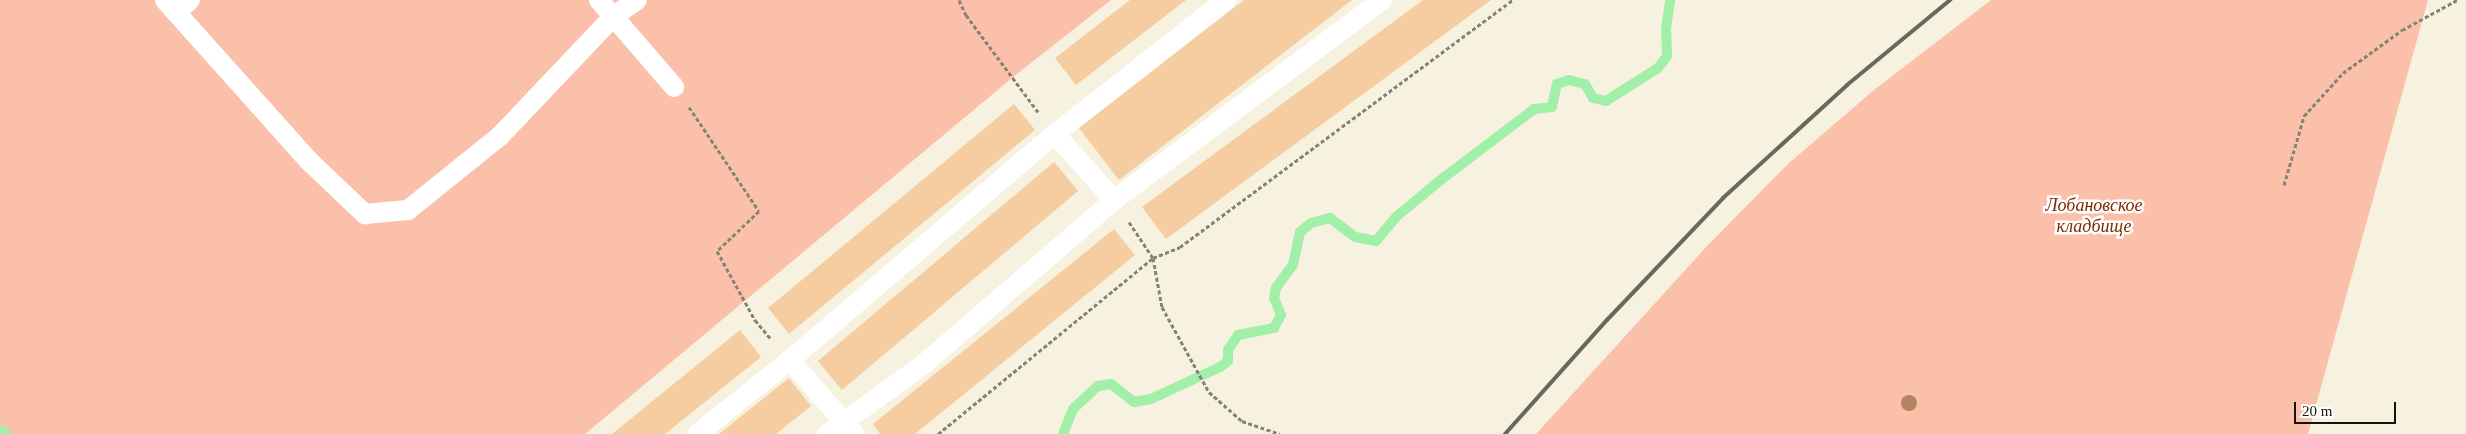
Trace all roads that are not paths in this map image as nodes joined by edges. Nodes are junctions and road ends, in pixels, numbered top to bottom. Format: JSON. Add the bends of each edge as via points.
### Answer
{"nodes":[{"id":1,"x":599,"y":0,"type":"edge"},
{"id":2,"x":637,"y":0,"type":"edge"},
{"id":3,"x":1226,"y":0,"type":"edge"},
{"id":4,"x":1382,"y":0,"type":"edge"},
{"id":5,"x":177,"y":4,"type":"edge"},
{"id":6,"x":614,"y":16,"type":"junction"},
{"id":7,"x":674,"y":87,"type":"road end"},
{"id":8,"x":1055,"y":134,"type":"junction"},
{"id":9,"x":1114,"y":200,"type":"junction"},
{"id":10,"x":790,"y":360,"type":"junction"},
{"id":11,"x":849,"y":427,"type":"edge"},
{"id":12,"x":697,"y":434,"type":"edge"},
{"id":13,"x":827,"y":434,"type":"edge"}],
"edges":[{"from":1,"to":6,"type":"lane"},
{"from":2,"to":6,"type":"lane"},
{"from":3,"to":8,"type":"lane"},
{"from":4,"to":9,"type":"lane"},
{"from":5,"to":6,"type":"lane","via":[[308,160],[365,214],[408,210],[500,136]]},
{"from":6,"to":7,"type":"lane"},
{"from":8,"to":9,"type":"lane"},
{"from":8,"to":10,"type":"lane"},
{"from":9,"to":11,"type":"lane"},
{"from":10,"to":11,"type":"lane"},
{"from":10,"to":12,"type":"lane"},
{"from":11,"to":13,"type":"lane"}]}
